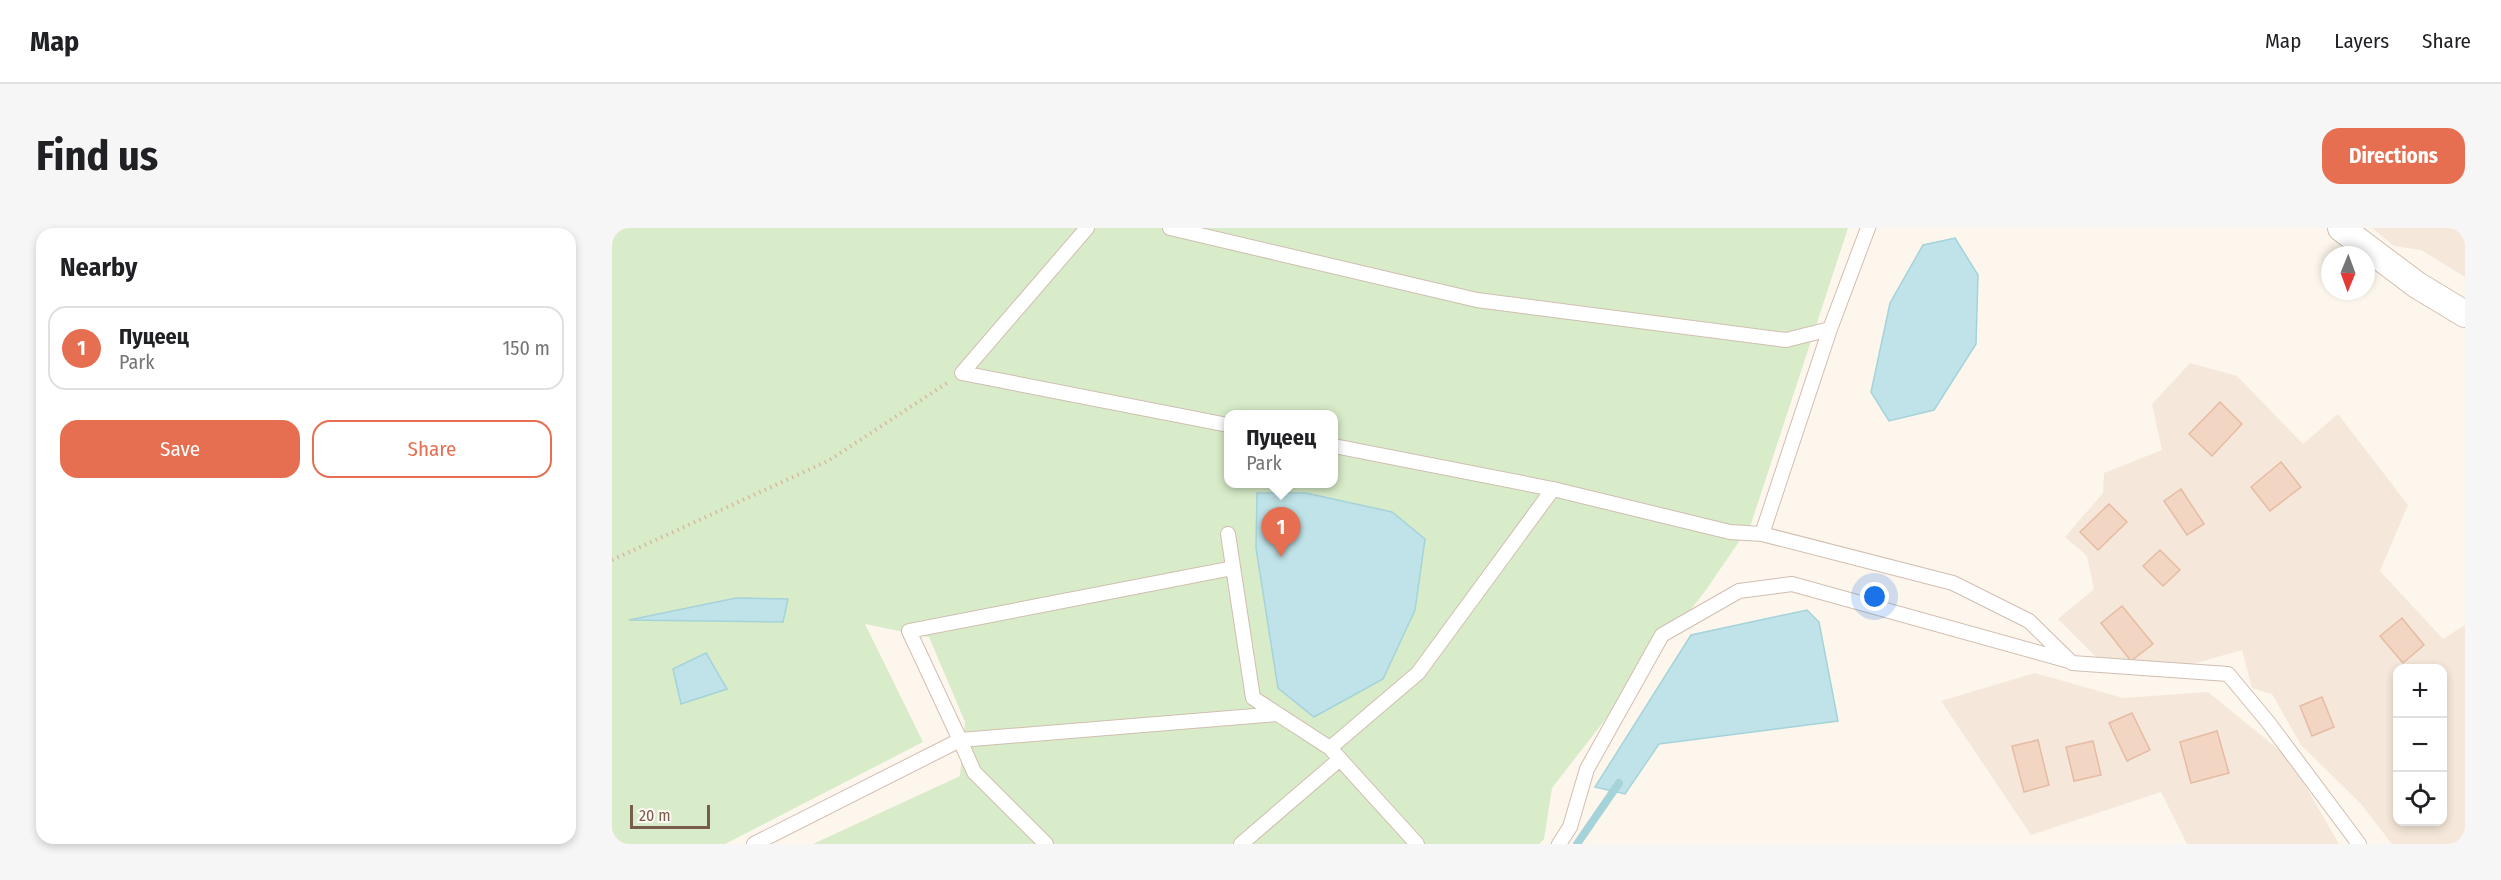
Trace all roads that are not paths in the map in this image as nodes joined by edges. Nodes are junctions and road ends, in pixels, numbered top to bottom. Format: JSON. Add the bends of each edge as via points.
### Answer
{"nodes":[{"id":1,"x":1087,"y":228,"type":"edge"},
{"id":2,"x":1170,"y":228,"type":"edge"},
{"id":3,"x":1868,"y":228,"type":"edge"},
{"id":4,"x":2341,"y":228,"type":"edge"},
{"id":5,"x":2465,"y":314,"type":"edge"},
{"id":6,"x":1830,"y":329,"type":"junction"},
{"id":7,"x":1224,"y":424,"type":"edge"},
{"id":8,"x":1338,"y":447,"type":"edge"},
{"id":9,"x":1553,"y":489,"type":"junction"},
{"id":10,"x":1228,"y":534,"type":"dead end"},
{"id":11,"x":1762,"y":534,"type":"junction"},
{"id":12,"x":1233,"y":568,"type":"junction"},
{"id":13,"x":2072,"y":663,"type":"junction"},
{"id":14,"x":1277,"y":714,"type":"junction"},
{"id":15,"x":960,"y":740,"type":"junction"},
{"id":16,"x":1335,"y":754,"type":"junction"},
{"id":17,"x":754,"y":844,"type":"edge"},
{"id":18,"x":1046,"y":844,"type":"edge"},
{"id":19,"x":1241,"y":844,"type":"edge"},
{"id":20,"x":1417,"y":844,"type":"edge"},
{"id":21,"x":1559,"y":844,"type":"edge"},
{"id":22,"x":2359,"y":844,"type":"edge"}],
"edges":[{"from":1,"to":7,"type":"lane","via":[[962,373]]},
{"from":2,"to":6,"type":"lane","via":[[1477,300],[1786,340]]},
{"from":3,"to":6,"type":"lane"},
{"from":4,"to":5,"type":"street","via":[[2417,285]]},
{"from":6,"to":11,"type":"lane"},
{"from":8,"to":9,"type":"lane"},
{"from":9,"to":11,"type":"lane","via":[[1730,532]]},
{"from":9,"to":16,"type":"lane","via":[[1418,673]]},
{"from":10,"to":12,"type":"lane"},
{"from":11,"to":13,"type":"lane","via":[[1953,584],[2030,621]]},
{"from":12,"to":14,"type":"lane","via":[[1253,698]]},
{"from":12,"to":15,"type":"lane","via":[[909,631]]},
{"from":13,"to":21,"type":"lane","via":[[1792,584],[1739,591],[1662,635],[1587,769],[1570,827]]},
{"from":13,"to":22,"type":"lane","via":[[2228,674]]},
{"from":14,"to":15,"type":"lane"},
{"from":14,"to":16,"type":"lane"},
{"from":15,"to":17,"type":"lane"},
{"from":15,"to":18,"type":"lane","via":[[974,772]]},
{"from":16,"to":19,"type":"lane"},
{"from":16,"to":20,"type":"lane"}]}
